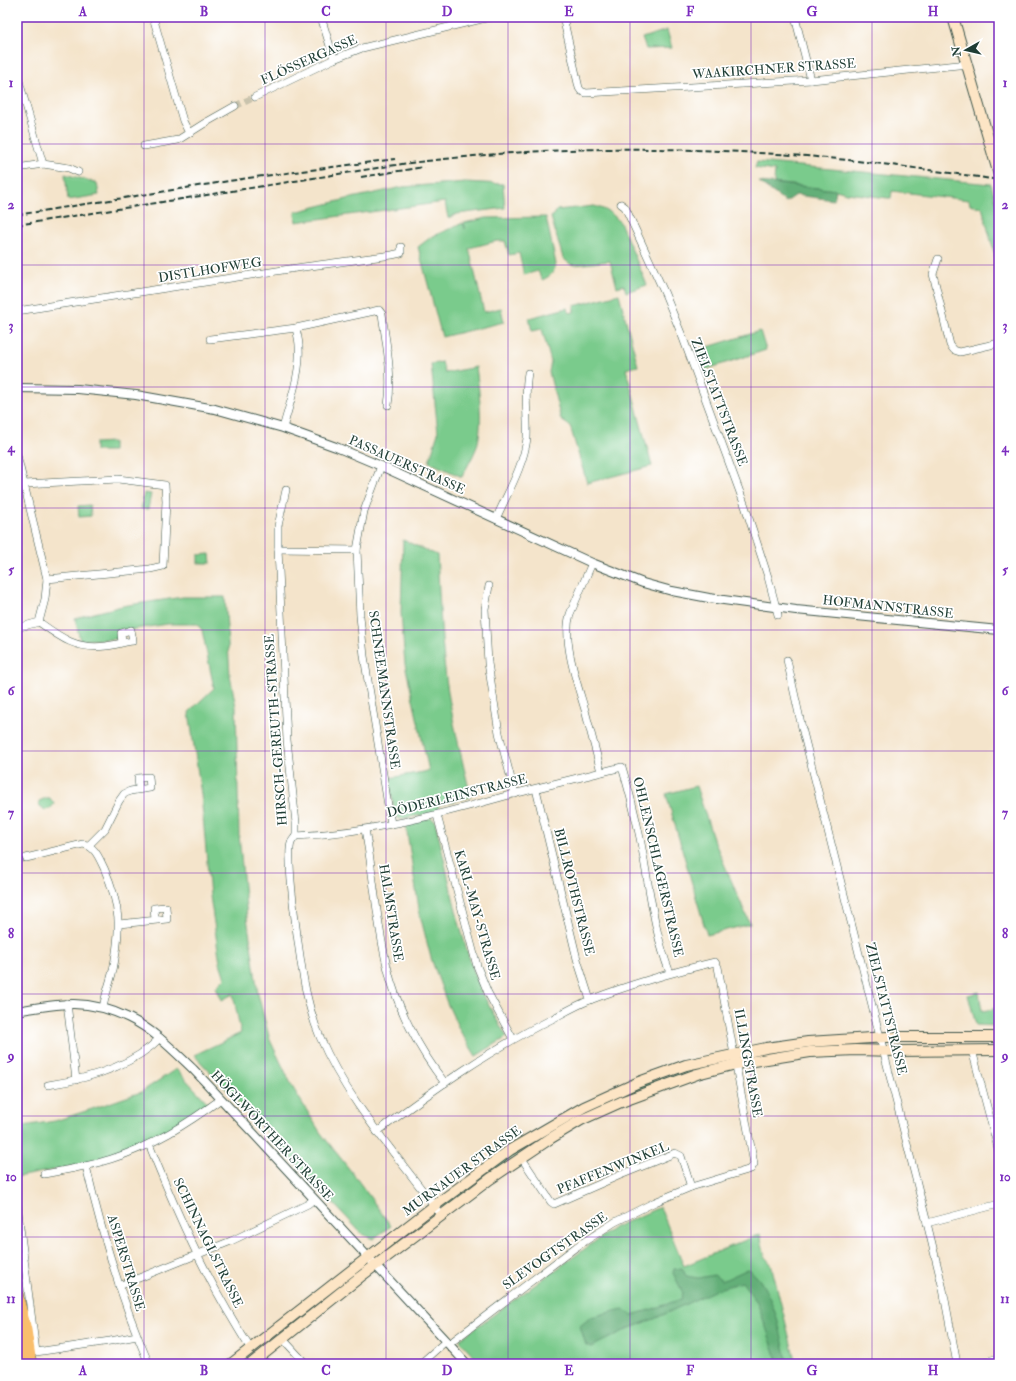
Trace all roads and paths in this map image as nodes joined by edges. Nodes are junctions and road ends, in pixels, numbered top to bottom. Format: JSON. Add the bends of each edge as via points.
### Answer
{"nodes":[{"id":1,"x":22,"y":17,"type":"edge"},
{"id":2,"x":153,"y":17,"type":"edge"},
{"id":3,"x":321,"y":17,"type":"edge"},
{"id":4,"x":490,"y":17,"type":"edge"},
{"id":5,"x":564,"y":17,"type":"edge"},
{"id":6,"x":795,"y":17,"type":"edge"},
{"id":7,"x":953,"y":17,"type":"edge"},
{"id":8,"x":17,"y":19,"type":"edge"},
{"id":9,"x":334,"y":59,"type":"junction"},
{"id":10,"x":968,"y":64,"type":"junction"},
{"id":11,"x":17,"y":74,"type":"edge"},
{"id":12,"x":811,"y":80,"type":"junction"},
{"id":13,"x":255,"y":97,"type":"tunnel mouth"},
{"id":14,"x":235,"y":106,"type":"tunnel mouth"},
{"id":15,"x":189,"y":133,"type":"junction"},
{"id":16,"x":144,"y":146,"type":"dead end"},
{"id":17,"x":43,"y":164,"type":"junction"},
{"id":18,"x":17,"y":168,"type":"edge"},
{"id":19,"x":78,"y":172,"type":"dead end"},
{"id":20,"x":999,"y":176,"type":"edge"},
{"id":21,"x":621,"y":204,"type":"dead end"},
{"id":22,"x":400,"y":248,"type":"dead end"},
{"id":23,"x":938,"y":259,"type":"dead end"},
{"id":24,"x":17,"y":311,"type":"edge"},
{"id":25,"x":296,"y":328,"type":"junction"},
{"id":26,"x":210,"y":339,"type":"dead end"},
{"id":27,"x":999,"y":343,"type":"edge"},
{"id":28,"x":528,"y":373,"type":"dead end"},
{"id":29,"x":17,"y":388,"type":"edge"},
{"id":30,"x":388,"y":405,"type":"dead end"},
{"id":31,"x":283,"y":428,"type":"junction"},
{"id":32,"x":17,"y":455,"type":"edge"},
{"id":33,"x":381,"y":466,"type":"junction"},
{"id":34,"x":24,"y":484,"type":"junction"},
{"id":35,"x":286,"y":490,"type":"dead end"},
{"id":36,"x":496,"y":519,"type":"junction"},
{"id":37,"x":278,"y":549,"type":"junction"},
{"id":38,"x":357,"y":550,"type":"junction"},
{"id":39,"x":592,"y":563,"type":"junction"},
{"id":40,"x":47,"y":579,"type":"junction"},
{"id":41,"x":489,"y":586,"type":"dead end"},
{"id":42,"x":777,"y":612,"type":"junction"},
{"id":43,"x":38,"y":622,"type":"junction"},
{"id":44,"x":17,"y":628,"type":"edge"},
{"id":45,"x":999,"y":630,"type":"edge"},
{"id":46,"x":122,"y":643,"type":"dead end"},
{"id":47,"x":787,"y":660,"type":"dead end"},
{"id":48,"x":622,"y":766,"type":"joint"},
{"id":49,"x":601,"y":772,"type":"junction"},
{"id":50,"x":139,"y":789,"type":"dead end"},
{"id":51,"x":536,"y":789,"type":"junction"},
{"id":52,"x":515,"y":794,"type":"junction"},
{"id":53,"x":437,"y":815,"type":"junction"},
{"id":54,"x":391,"y":824,"type":"junction"},
{"id":55,"x":365,"y":830,"type":"junction"},
{"id":56,"x":296,"y":836,"type":"junction"},
{"id":57,"x":89,"y":845,"type":"junction"},
{"id":58,"x":26,"y":858,"type":"tunnel mouth"},
{"id":59,"x":155,"y":920,"type":"dead end"},
{"id":60,"x":119,"y":924,"type":"junction"},
{"id":61,"x":670,"y":973,"type":"junction"},
{"id":62,"x":590,"y":1000,"type":"junction"},
{"id":63,"x":67,"y":1003,"type":"junction"},
{"id":64,"x":103,"y":1008,"type":"junction"},
{"id":65,"x":17,"y":1011,"type":"edge"},
{"id":66,"x":880,"y":1037,"type":"junction"},
{"id":67,"x":999,"y":1037,"type":"edge"},
{"id":68,"x":160,"y":1038,"type":"junction"},
{"id":69,"x":513,"y":1039,"type":"junction"},
{"id":70,"x":972,"y":1050,"type":"junction"},
{"id":71,"x":999,"y":1050,"type":"edge"},
{"id":72,"x":884,"y":1054,"type":"junction"},
{"id":73,"x":735,"y":1059,"type":"junction"},
{"id":74,"x":76,"y":1080,"type":"junction"},
{"id":75,"x":445,"y":1083,"type":"junction"},
{"id":76,"x":48,"y":1085,"type":"dead end"},
{"id":77,"x":221,"y":1099,"type":"junction"},
{"id":78,"x":377,"y":1132,"type":"junction"},
{"id":79,"x":149,"y":1144,"type":"junction"},
{"id":80,"x":999,"y":1152,"type":"edge"},
{"id":81,"x":521,"y":1157,"type":"junction"},
{"id":82,"x":86,"y":1166,"type":"junction"},
{"id":83,"x":751,"y":1169,"type":"joint"},
{"id":84,"x":44,"y":1174,"type":"dead end"},
{"id":85,"x":691,"y":1187,"type":"junction"},
{"id":86,"x":314,"y":1199,"type":"junction"},
{"id":87,"x":17,"y":1204,"type":"edge"},
{"id":88,"x":999,"y":1204,"type":"edge"},
{"id":89,"x":434,"y":1206,"type":"junction"},
{"id":90,"x":441,"y":1215,"type":"junction"},
{"id":91,"x":927,"y":1223,"type":"junction"},
{"id":92,"x":198,"y":1255,"type":"junction"},
{"id":93,"x":369,"y":1256,"type":"junction"},
{"id":94,"x":376,"y":1265,"type":"junction"},
{"id":95,"x":119,"y":1286,"type":"junction"},
{"id":96,"x":17,"y":1293,"type":"edge"},
{"id":97,"x":17,"y":1333,"type":"edge"},
{"id":98,"x":137,"y":1336,"type":"junction"},
{"id":99,"x":283,"y":1340,"type":"junction"},
{"id":100,"x":447,"y":1342,"type":"junction"},
{"id":101,"x":251,"y":1349,"type":"junction"},
{"id":102,"x":999,"y":1358,"type":"edge"},
{"id":103,"x":21,"y":1364,"type":"edge"},
{"id":104,"x":31,"y":1364,"type":"edge"},
{"id":105,"x":149,"y":1364,"type":"edge"},
{"id":106,"x":232,"y":1364,"type":"edge"},
{"id":107,"x":251,"y":1364,"type":"edge"},
{"id":108,"x":306,"y":1364,"type":"edge"},
{"id":109,"x":420,"y":1364,"type":"edge"},
{"id":110,"x":467,"y":1364,"type":"edge"},
{"id":111,"x":957,"y":1364,"type":"edge"},
{"id":112,"x":976,"y":1364,"type":"edge"}],
"edges":[{"from":1,"to":8,"type":"street"},
{"from":2,"to":15,"type":"street","via":[[183,121]]},
{"from":3,"to":9,"type":"street"},
{"from":4,"to":9,"type":"street","name":"FLÖSSERGASSE","via":[[362,48]]},
{"from":5,"to":12,"type":"street","name":"WAAKIRCHNER STRASSE","via":[[581,91]]},
{"from":6,"to":12,"type":"street"},
{"from":7,"to":10,"type":"main road"},
{"from":9,"to":13,"type":"street","name":"FLÖSSERGASSE"},
{"from":10,"to":12,"type":"street","name":"WAAKIRCHNER STRASSE"},
{"from":10,"to":20,"type":"main road"},
{"from":11,"to":17,"type":"street"},
{"from":14,"to":15,"type":"street"},
{"from":15,"to":16,"type":"street","via":[[175,141]]},
{"from":17,"to":18,"type":"street"},
{"from":17,"to":19,"type":"street"},
{"from":21,"to":42,"type":"street","name":"ZIELSTATTSTRASSE","via":[[625,207],[674,317],[745,506]]},
{"from":22,"to":24,"type":"street","name":"DISTLHOFWEG","via":[[401,253],[392,255]]},
{"from":23,"to":27,"type":"street","via":[[934,274],[950,345],[960,352]]},
{"from":25,"to":26,"type":"street"},
{"from":25,"to":30,"type":"street","via":[[379,310],[382,314],[388,356]]},
{"from":25,"to":31,"type":"street","via":[[299,345],[296,380]]},
{"from":28,"to":36,"type":"street","via":[[525,450]]},
{"from":29,"to":31,"type":"street","name":"PASSAUERSTRASSE","via":[[78,389],[136,396],[215,409]]},
{"from":31,"to":33,"type":"street","name":"PASSAUERSTRASSE"},
{"from":32,"to":34,"type":"street"},
{"from":33,"to":36,"type":"street","name":"PASSAUERSTRASSE"},
{"from":33,"to":38,"type":"street","name":"SCHNEEMANNSTRASSE","via":[[364,511]]},
{"from":34,"to":40,"type":"street"},
{"from":34,"to":40,"type":"street","via":[[118,478],[165,485],[163,566]]},
{"from":35,"to":37,"type":"street","name":"HIRSCH-GEREUTH-STRASSE","via":[[278,526]]},
{"from":36,"to":39,"type":"street","name":"PASSAUERSTRASSE"},
{"from":37,"to":38,"type":"street"},
{"from":37,"to":56,"type":"street","name":"HIRSCH-GEREUTH-STRASSE","via":[[287,740]]},
{"from":38,"to":54,"type":"street","name":"SCHNEEMANNSTRASSE","via":[[364,656]]},
{"from":39,"to":42,"type":"street","name":"PASSAUERSTRASSE","via":[[672,591]]},
{"from":39,"to":49,"type":"street","via":[[570,614],[567,632],[576,681]]},
{"from":40,"to":43,"type":"street","via":[[45,599]]},
{"from":41,"to":52,"type":"street","via":[[485,609],[489,670],[499,733]]},
{"from":42,"to":45,"type":"street","name":"HOFMANNSTRASSE"},
{"from":43,"to":44,"type":"street"},
{"from":43,"to":46,"type":"street","via":[[76,645],[86,647]]},
{"from":47,"to":66,"type":"street","name":"ZIELSTATTSTRASSE"},
{"from":48,"to":49,"type":"street","name":"DÖDERLEINSTRASSE"},
{"from":48,"to":61,"type":"street","name":"OHLENSCHLAGERSTRASSE","via":[[640,838],[658,935]]},
{"from":49,"to":51,"type":"street","name":"DÖDERLEINSTRASSE"},
{"from":50,"to":57,"type":"street","via":[[124,794],[104,829]]},
{"from":51,"to":52,"type":"street","name":"DÖDERLEINSTRASSE"},
{"from":51,"to":62,"type":"street","name":"BILLROTHSTRASSE"},
{"from":52,"to":53,"type":"street","name":"DÖDERLEINSTRASSE"},
{"from":53,"to":54,"type":"street","name":"DÖDERLEINSTRASSE"},
{"from":53,"to":69,"type":"street","name":"KARL-MAY-STRASSE","via":[[477,966],[493,1004]]},
{"from":54,"to":55,"type":"street","name":"DÖDERLEINSTRASSE"},
{"from":55,"to":56,"type":"street","name":"DÖDERLEINSTRASSE"},
{"from":55,"to":75,"type":"street","name":"HALMSTRASSE","via":[[380,932],[394,990],[414,1036]]},
{"from":56,"to":78,"type":"street","name":"HIRSCH-GEREUTH-STRASSE","via":[[290,847],[290,870],[295,923],[307,996],[319,1036],[334,1066]]},
{"from":57,"to":58,"type":"street","via":[[83,844]]},
{"from":57,"to":60,"type":"street","via":[[99,858],[111,885],[116,899]]},
{"from":59,"to":60,"type":"street"},
{"from":60,"to":64,"type":"street","via":[[113,969]]},
{"from":61,"to":62,"type":"street"},
{"from":61,"to":73,"type":"street","name":"ILLINGSTRASSE","via":[[715,962]]},
{"from":62,"to":69,"type":"street"},
{"from":63,"to":64,"type":"street","name":"HÖGLWÖRTHER STRASSE"},
{"from":63,"to":65,"type":"street","name":"HÖGLWÖRTHER STRASSE"},
{"from":63,"to":74,"type":"street"},
{"from":64,"to":68,"type":"street","name":"HÖGLWÖRTHER STRASSE","via":[[130,1019]]},
{"from":66,"to":67,"type":"main road","name":"MURNAUER STRASSE"},
{"from":66,"to":72,"type":"street","name":"ZIELSTATTSTRASSE"},
{"from":66,"to":73,"type":"main road","name":"MURNAUER STRASSE","via":[[766,1048]]},
{"from":68,"to":74,"type":"street","via":[[134,1058]]},
{"from":68,"to":77,"type":"street","name":"HÖGLWÖRTHER STRASSE"},
{"from":69,"to":75,"type":"street"},
{"from":70,"to":71,"type":"main road","name":"MURNAUER STRASSE"},
{"from":70,"to":72,"type":"main road","name":"MURNAUER STRASSE"},
{"from":70,"to":80,"type":"street"},
{"from":72,"to":73,"type":"main road","name":"MURNAUER STRASSE","via":[[810,1052]]},
{"from":72,"to":91,"type":"street","name":"ZIELSTATTSTRASSE"},
{"from":73,"to":81,"type":"main road","name":"MURNAUER STRASSE","via":[[621,1102],[581,1120]]},
{"from":73,"to":83,"type":"street","name":"ILLINGSTRASSE","via":[[754,1164]]},
{"from":73,"to":89,"type":"main road","name":"MURNAUER STRASSE","via":[[686,1065],[639,1082],[584,1107],[510,1150]]},
{"from":74,"to":76,"type":"street"},
{"from":75,"to":78,"type":"street"},
{"from":77,"to":79,"type":"street","via":[[172,1133]]},
{"from":77,"to":86,"type":"street","name":"HÖGLWÖRTHER STRASSE"},
{"from":78,"to":89,"type":"street","name":"HIRSCH-GEREUTH-STRASSE"},
{"from":79,"to":82,"type":"street"},
{"from":79,"to":92,"type":"street","name":"SCHINNAGLSTRASSE"},
{"from":81,"to":85,"type":"street","name":"PFAFFENWINKEL","via":[[554,1204],[675,1153],[681,1156]]},
{"from":81,"to":90,"type":"main road","name":"MURNAUER STRASSE"},
{"from":82,"to":84,"type":"street"},
{"from":82,"to":95,"type":"street","name":"ASPERSTRASSE"},
{"from":83,"to":85,"type":"street","name":"SLEVOGTSTRASSE"},
{"from":85,"to":100,"type":"street","name":"SLEVOGTSTRASSE","via":[[615,1222]]},
{"from":86,"to":92,"type":"street"},
{"from":86,"to":93,"type":"street","name":"HÖGLWÖRTHER STRASSE"},
{"from":87,"to":98,"type":"street","via":[[36,1352]]},
{"from":88,"to":91,"type":"street"},
{"from":89,"to":90,"type":"street","name":"HIRSCH-GEREUTH-STRASSE"},
{"from":89,"to":93,"type":"main road","name":"MURNAUER STRASSE"},
{"from":90,"to":94,"type":"main road","name":"MURNAUER STRASSE"},
{"from":91,"to":111,"type":"street","name":"ZIELSTATTSTRASSE"},
{"from":92,"to":95,"type":"street"},
{"from":92,"to":101,"type":"street","name":"SCHINNAGLSTRASSE"},
{"from":93,"to":94,"type":"street","name":"HÖGLWÖRTHER STRASSE"},
{"from":93,"to":101,"type":"main road","name":"MURNAUER STRASSE"},
{"from":94,"to":99,"type":"main road","name":"MURNAUER STRASSE"},
{"from":94,"to":100,"type":"street","name":"HÖGLWÖRTHER STRASSE"},
{"from":95,"to":98,"type":"street","name":"ASPERSTRASSE"},
{"from":96,"to":104,"type":"highway"},
{"from":97,"to":103,"type":"highway"},
{"from":98,"to":105,"type":"street","name":"ASPERSTRASSE"},
{"from":99,"to":107,"type":"main road","name":"MURNAUER STRASSE"},
{"from":99,"to":108,"type":"street"},
{"from":100,"to":109,"type":"street","name":"SLEVOGTSTRASSE"},
{"from":100,"to":110,"type":"street","name":"HÖGLWÖRTHER STRASSE"},
{"from":101,"to":106,"type":"main road","name":"MURNAUER STRASSE"},
{"from":102,"to":112,"type":"street"}]}
